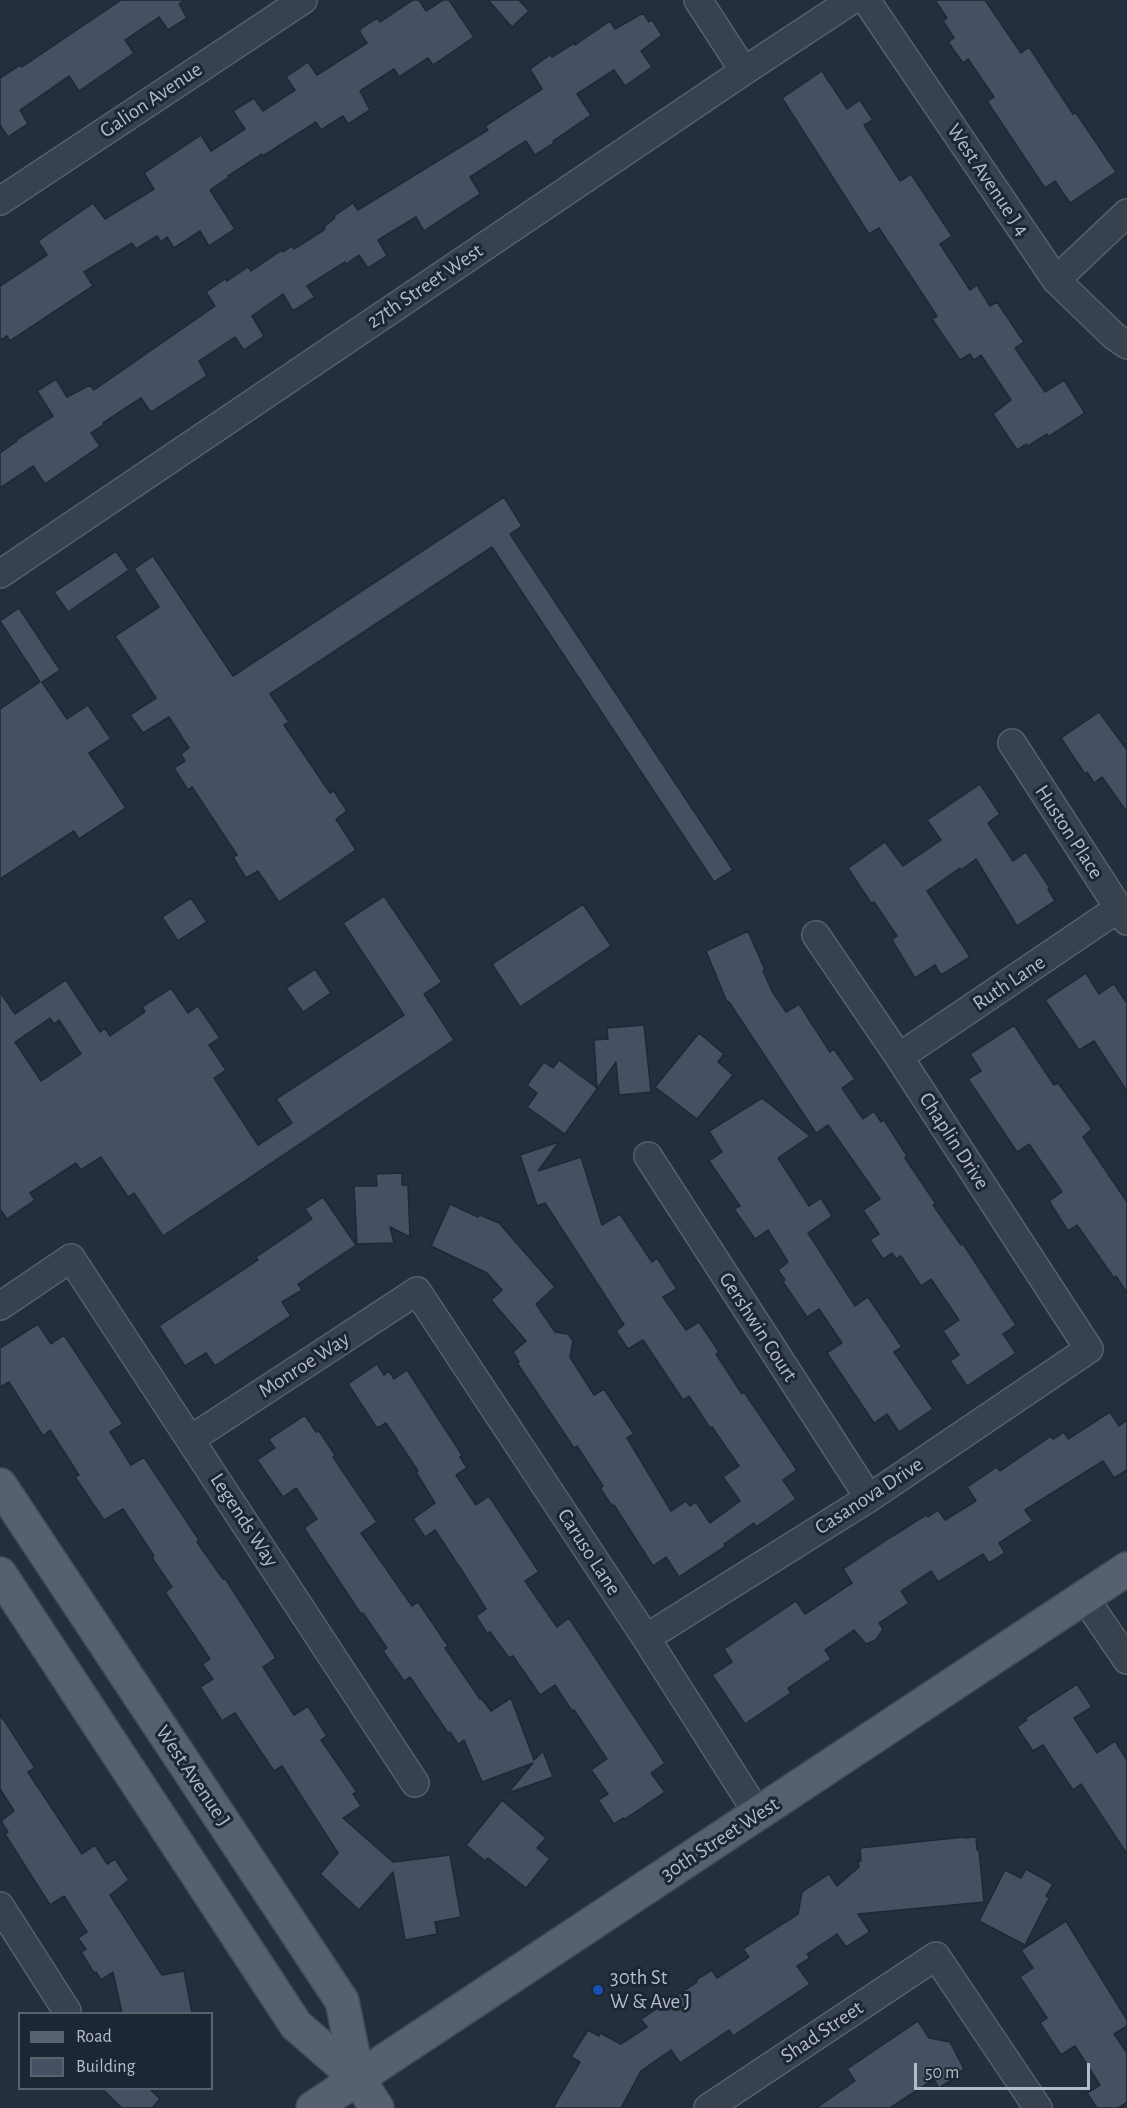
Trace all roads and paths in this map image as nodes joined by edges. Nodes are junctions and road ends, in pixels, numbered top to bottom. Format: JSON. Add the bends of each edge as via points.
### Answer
{"nodes":[{"id":1,"x":303,"y":0,"type":"edge"},
{"id":2,"x":698,"y":0,"type":"edge"},
{"id":3,"x":852,"y":0,"type":"edge"},
{"id":4,"x":866,"y":0,"type":"edge"},
{"id":5,"x":744,"y":71,"type":"junction"},
{"id":6,"x":0,"y":201,"type":"edge"},
{"id":7,"x":1127,"y":213,"type":"edge"},
{"id":8,"x":1056,"y":280,"type":"junction"},
{"id":9,"x":1127,"y":345,"type":"edge"},
{"id":10,"x":0,"y":574,"type":"edge"},
{"id":11,"x":1012,"y":743,"type":"dead end"},
{"id":12,"x":1123,"y":915,"type":"edge"},
{"id":13,"x":816,"y":935,"type":"dead end"},
{"id":14,"x":899,"y":1057,"type":"junction"},
{"id":15,"x":648,"y":1156,"type":"dead end"},
{"id":16,"x":417,"y":1291,"type":"joint"},
{"id":17,"x":0,"y":1306,"type":"edge"},
{"id":18,"x":1089,"y":1349,"type":"joint"},
{"id":19,"x":191,"y":1439,"type":"junction"},
{"id":20,"x":0,"y":1485,"type":"edge"},
{"id":21,"x":869,"y":1498,"type":"junction"},
{"id":22,"x":1127,"y":1569,"type":"edge"},
{"id":23,"x":0,"y":1574,"type":"edge"},
{"id":24,"x":1084,"y":1597,"type":"junction"},
{"id":25,"x":646,"y":1638,"type":"junction"},
{"id":26,"x":1127,"y":1660,"type":"edge"},
{"id":27,"x":415,"y":1783,"type":"dead end"},
{"id":28,"x":758,"y":1814,"type":"junction"},
{"id":29,"x":0,"y":1906,"type":"edge"},
{"id":30,"x":67,"y":2011,"type":"dead end"},
{"id":31,"x":358,"y":2079,"type":"junction"},
{"id":32,"x":313,"y":2108,"type":"edge"},
{"id":33,"x":377,"y":2108,"type":"edge"},
{"id":34,"x":708,"y":2108,"type":"edge"},
{"id":35,"x":1038,"y":2108,"type":"edge"}],
"edges":[{"from":1,"to":6,"type":"street","name":"Galion Avenue"},
{"from":2,"to":5,"type":"street"},
{"from":3,"to":5,"type":"street","name":"27th Street West"},
{"from":4,"to":8,"type":"street","name":"West Avenue J 4"},
{"from":5,"to":10,"type":"street","name":"27th Street West"},
{"from":7,"to":8,"type":"street"},
{"from":8,"to":9,"type":"street","name":"West Avenue J 4"},
{"from":11,"to":12,"type":"street","name":"Huston Place"},
{"from":12,"to":14,"type":"street","name":"Ruth Lane"},
{"from":13,"to":14,"type":"street","name":"Chaplin Drive"},
{"from":14,"to":18,"type":"street","name":"Chaplin Drive"},
{"from":15,"to":21,"type":"street","name":"Gershwin Court"},
{"from":16,"to":19,"type":"street","name":"Monroe Way"},
{"from":16,"to":25,"type":"street","name":"Caruso Lane"},
{"from":17,"to":19,"type":"street","name":"Legends Way","via":[[71,1258]]},
{"from":18,"to":21,"type":"street","name":"Casanova Drive"},
{"from":19,"to":27,"type":"street","name":"Legends Way"},
{"from":20,"to":31,"type":"main road","name":"West Avenue J","via":[[342,2001]]},
{"from":21,"to":25,"type":"street","name":"Casanova Drive"},
{"from":22,"to":24,"type":"main road","name":"30th Street West"},
{"from":23,"to":31,"type":"main road","name":"West Avenue J","via":[[296,2025]]},
{"from":24,"to":26,"type":"street"},
{"from":24,"to":28,"type":"main road","name":"30th Street West"},
{"from":25,"to":28,"type":"street","name":"Caruso Lane"},
{"from":28,"to":31,"type":"main road","name":"30th Street West"},
{"from":29,"to":30,"type":"street"},
{"from":31,"to":32,"type":"main road","name":"30th Street West"},
{"from":31,"to":33,"type":"main road","name":"West Avenue J"},
{"from":34,"to":35,"type":"street","name":"Shad Street","via":[[936,1956]]}]}
